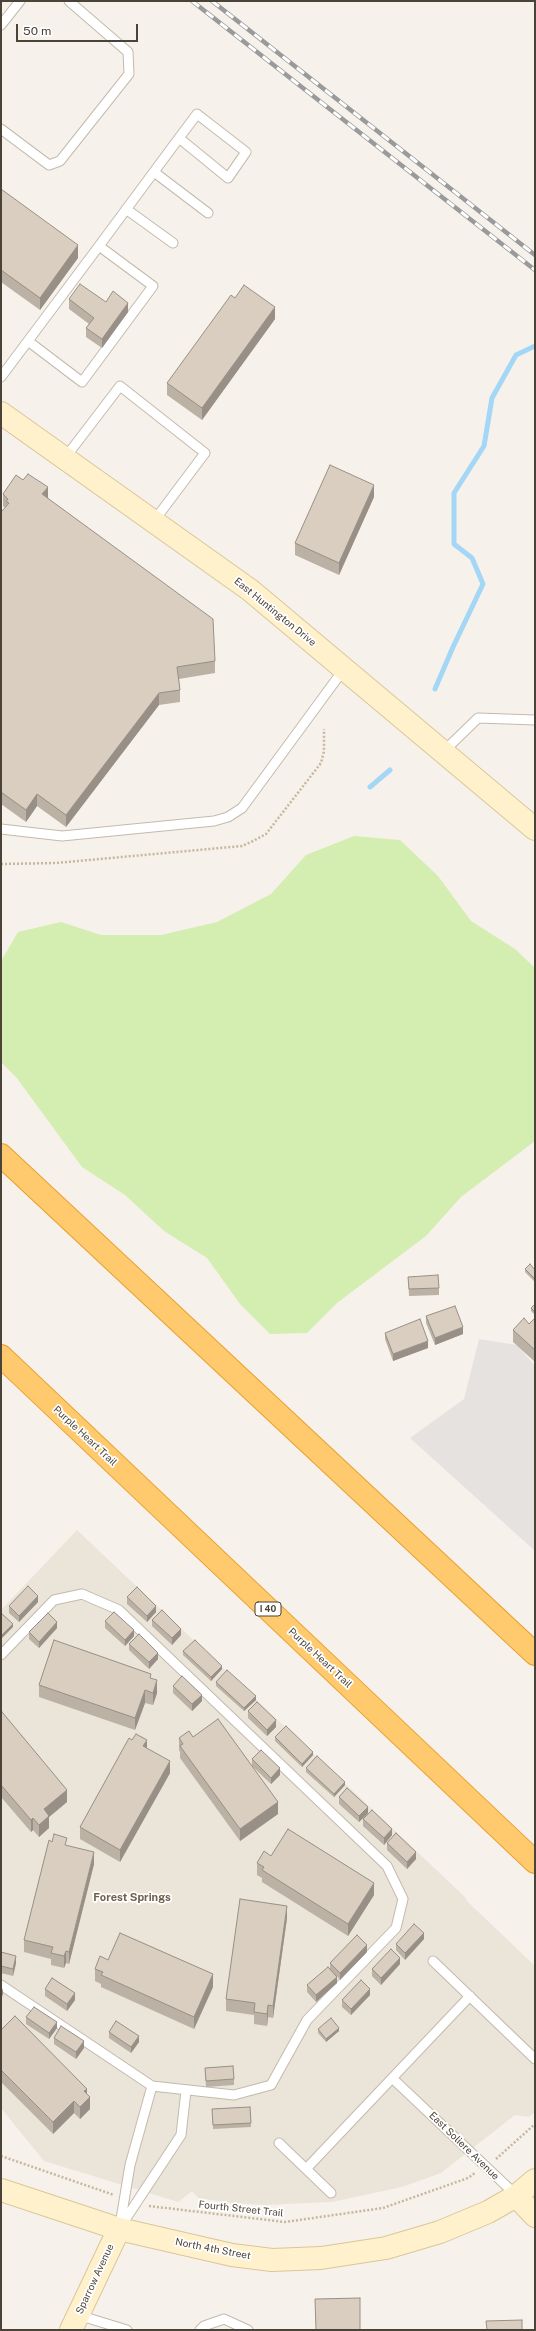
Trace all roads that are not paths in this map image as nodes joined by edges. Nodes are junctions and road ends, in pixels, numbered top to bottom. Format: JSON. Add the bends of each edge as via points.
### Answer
{"nodes":[{"id":1,"x":20,"y":1,"type":"edge"},
{"id":2,"x":69,"y":1,"type":"edge"},
{"id":3,"x":1,"y":25,"type":"edge"},
{"id":4,"x":1,"y":129,"type":"edge"},
{"id":5,"x":179,"y":138,"type":"junction"},
{"id":6,"x":154,"y":172,"type":"junction"},
{"id":7,"x":126,"y":209,"type":"junction"},
{"id":8,"x":208,"y":213,"type":"dead end"},
{"id":9,"x":173,"y":243,"type":"dead end"},
{"id":10,"x":99,"y":246,"type":"junction"},
{"id":11,"x":28,"y":341,"type":"junction"},
{"id":12,"x":1,"y":377,"type":"edge"},
{"id":13,"x":1,"y":413,"type":"edge"},
{"id":14,"x":65,"y":458,"type":"junction"},
{"id":15,"x":154,"y":521,"type":"junction"},
{"id":16,"x":345,"y":668,"type":"junction"},
{"id":17,"x":535,"y":720,"type":"edge"},
{"id":18,"x":442,"y":752,"type":"junction"},
{"id":19,"x":1,"y":829,"type":"edge"},
{"id":20,"x":535,"y":829,"type":"edge"},
{"id":21,"x":1,"y":1154,"type":"edge"},
{"id":22,"x":1,"y":1356,"type":"edge"},
{"id":23,"x":535,"y":1654,"type":"edge"},
{"id":24,"x":1,"y":1655,"type":"edge"},
{"id":25,"x":535,"y":1862,"type":"edge"},
{"id":26,"x":433,"y":1960,"type":"dead end"},
{"id":27,"x":1,"y":1985,"type":"edge"},
{"id":28,"x":470,"y":1996,"type":"junction"},
{"id":29,"x":535,"y":2059,"type":"edge"},
{"id":30,"x":392,"y":2078,"type":"junction"},
{"id":31,"x":152,"y":2086,"type":"junction"},
{"id":32,"x":186,"y":2091,"type":"junction"},
{"id":33,"x":279,"y":2143,"type":"dead end"},
{"id":34,"x":306,"y":2169,"type":"junction"},
{"id":35,"x":535,"y":2180,"type":"edge"},
{"id":36,"x":1,"y":2190,"type":"edge"},
{"id":37,"x":331,"y":2193,"type":"dead end"},
{"id":38,"x":516,"y":2196,"type":"junction"},
{"id":39,"x":535,"y":2216,"type":"edge"},
{"id":40,"x":119,"y":2229,"type":"junction"},
{"id":41,"x":75,"y":2322,"type":"edge"},
{"id":42,"x":127,"y":2330,"type":"edge"},
{"id":43,"x":200,"y":2330,"type":"edge"},
{"id":44,"x":248,"y":2330,"type":"edge"}],
"edges":[{"from":1,"to":3,"type":"lane"},
{"from":2,"to":4,"type":"lane","via":[[128,52],[129,74],[60,161],[49,165]]},
{"from":5,"to":5,"type":"lane","via":[[197,114],[246,152],[228,178]]},
{"from":5,"to":6,"type":"lane"},
{"from":6,"to":7,"type":"lane"},
{"from":6,"to":8,"type":"lane"},
{"from":7,"to":9,"type":"lane"},
{"from":7,"to":10,"type":"lane"},
{"from":10,"to":11,"type":"lane"},
{"from":10,"to":11,"type":"lane","via":[[153,286],[82,382]]},
{"from":11,"to":12,"type":"lane"},
{"from":13,"to":14,"type":"street","name":"East Huntington Drive"},
{"from":14,"to":15,"type":"street","name":"East Huntington Drive"},
{"from":14,"to":15,"type":"lane","via":[[120,386],[205,453]]},
{"from":15,"to":16,"type":"street","name":"East Huntington Drive","via":[[250,590]]},
{"from":16,"to":18,"type":"street","name":"East Huntington Drive"},
{"from":16,"to":19,"type":"lane","via":[[242,808],[228,817],[214,821],[62,836]]},
{"from":17,"to":18,"type":"lane","via":[[478,718]]},
{"from":18,"to":20,"type":"street","name":"East Huntington Drive"},
{"from":21,"to":23,"type":"highway"},
{"from":22,"to":25,"type":"highway","name":"Purple Heart Trail","number":"I 40"},
{"from":24,"to":32,"type":"lane","via":[[54,1600],[82,1594],[119,1610],[387,1866],[403,1899],[396,1928],[307,2020],[271,2085],[234,2095]]},
{"from":26,"to":28,"type":"lane"},
{"from":27,"to":31,"type":"lane"},
{"from":28,"to":29,"type":"lane"},
{"from":28,"to":30,"type":"lane"},
{"from":30,"to":34,"type":"lane"},
{"from":30,"to":38,"type":"lane","name":"East Soliere Avenue"},
{"from":31,"to":32,"type":"lane"},
{"from":31,"to":40,"type":"lane","via":[[130,2165]]},
{"from":32,"to":40,"type":"lane","via":[[181,2135]]},
{"from":33,"to":34,"type":"lane"},
{"from":34,"to":37,"type":"lane"},
{"from":35,"to":38,"type":"street","name":"North 4th Street"},
{"from":36,"to":40,"type":"street","name":"North 4th Street"},
{"from":38,"to":39,"type":"street","name":"East Soliere Avenue"},
{"from":38,"to":40,"type":"street","name":"North 4th Street","via":[[488,2212],[440,2232],[386,2248],[321,2258],[272,2260],[232,2255]]},
{"from":40,"to":41,"type":"street","name":"Sparrow Avenue"},
{"from":41,"to":42,"type":"lane"},
{"from":43,"to":44,"type":"lane","via":[[224,2319]]}]}
